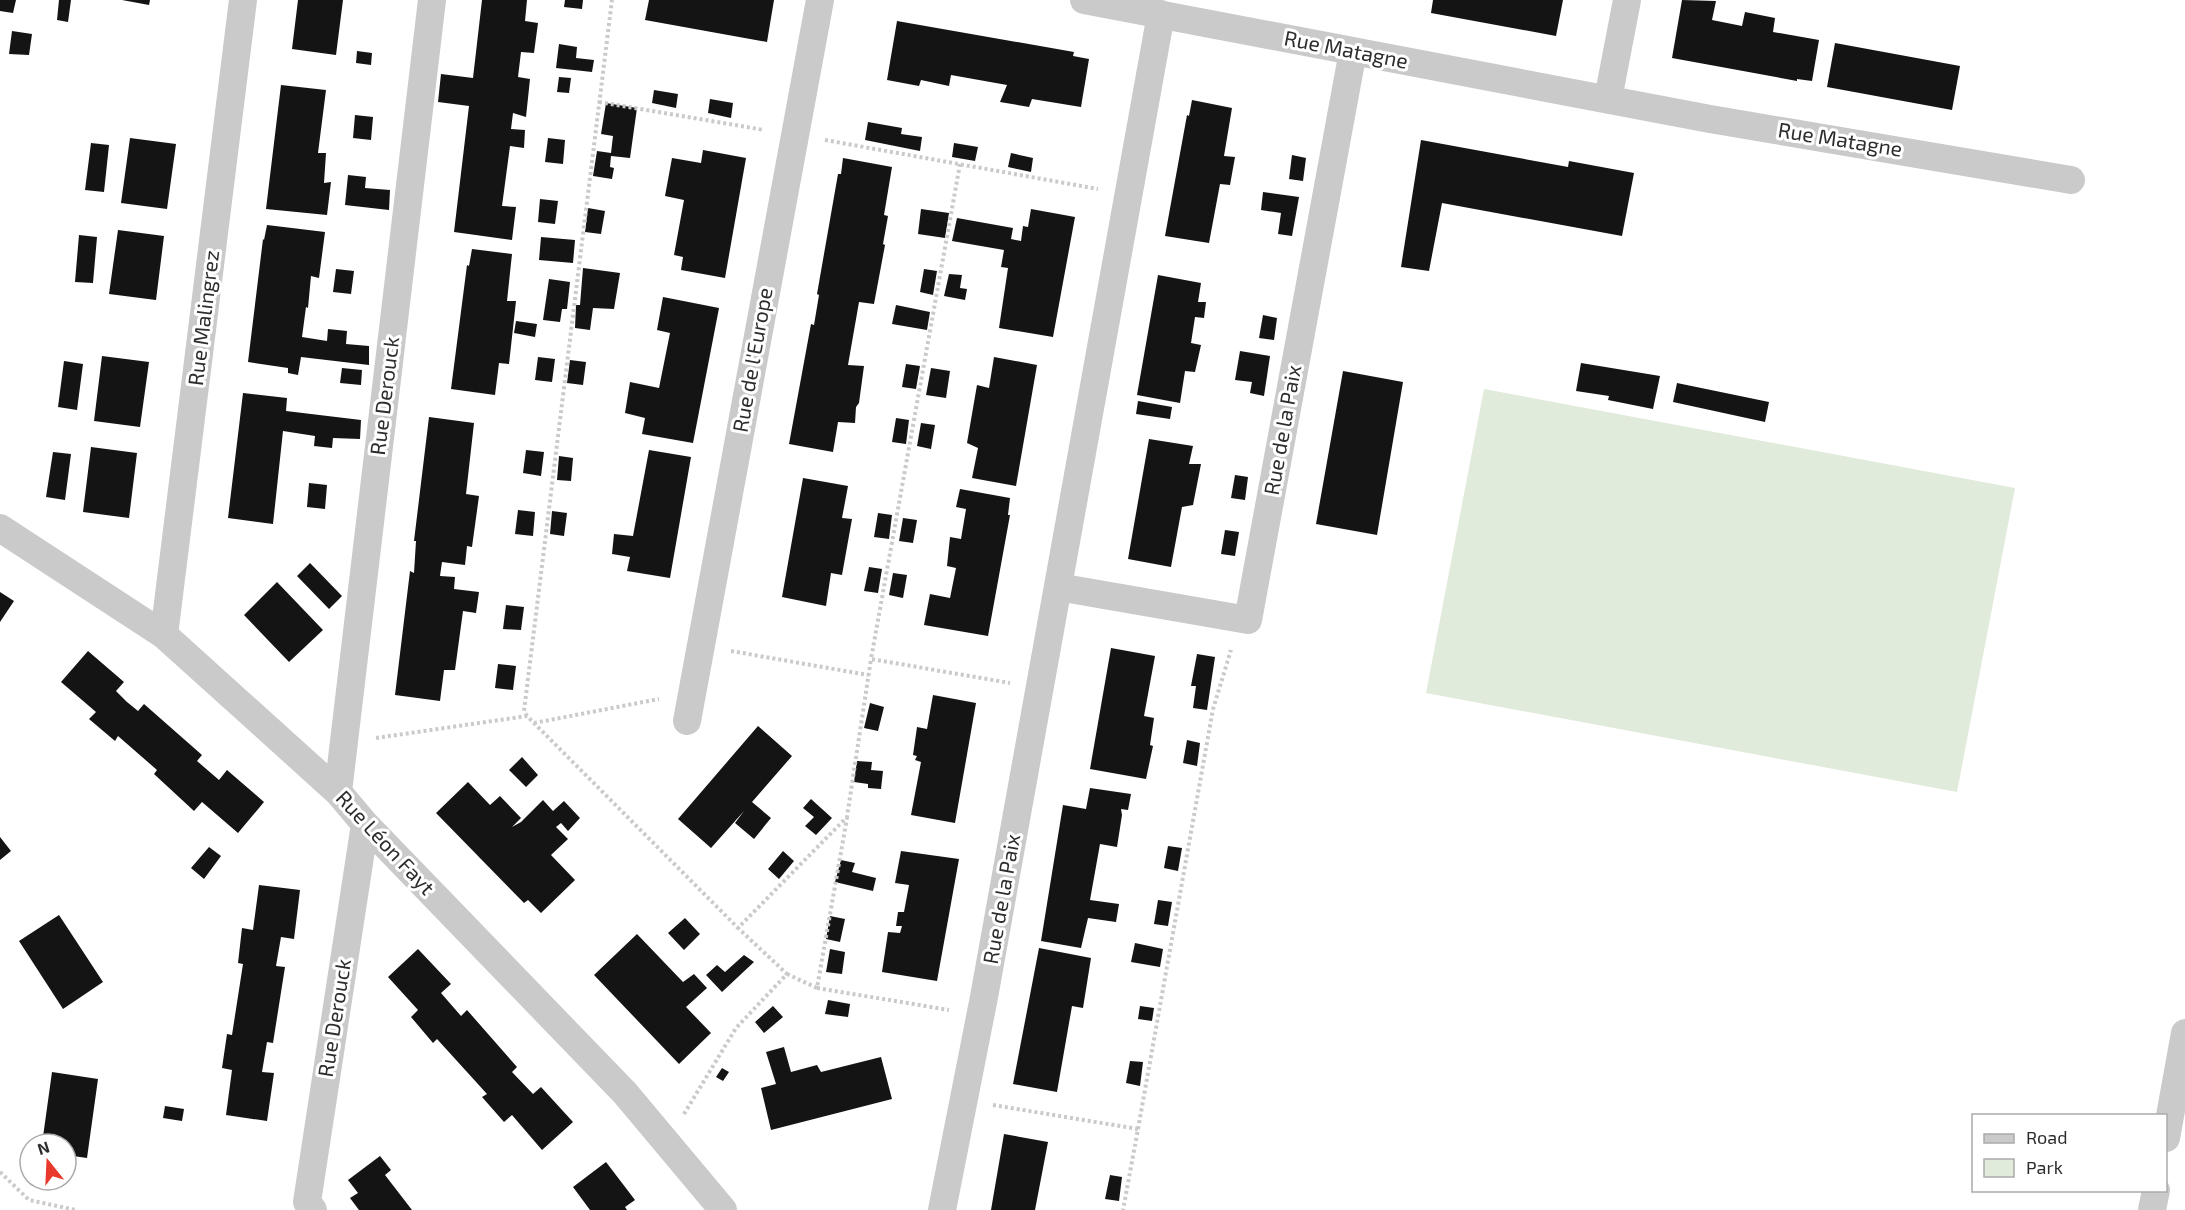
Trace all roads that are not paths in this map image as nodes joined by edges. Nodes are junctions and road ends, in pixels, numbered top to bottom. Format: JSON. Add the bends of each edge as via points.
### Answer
{"nodes":[{"id":1,"x":243,"y":0,"type":"edge"},
{"id":2,"x":432,"y":0,"type":"edge"},
{"id":3,"x":820,"y":0,"type":"edge"},
{"id":4,"x":1084,"y":0,"type":"edge"},
{"id":5,"x":1627,"y":0,"type":"edge"},
{"id":6,"x":1161,"y":14,"type":"junction"},
{"id":7,"x":1353,"y":51,"type":"junction"},
{"id":8,"x":1608,"y":99,"type":"junction"},
{"id":9,"x":2071,"y":180,"type":"dead end"},
{"id":10,"x":0,"y":528,"type":"edge"},
{"id":11,"x":1058,"y":587,"type":"junction"},
{"id":12,"x":164,"y":635,"type":"junction"},
{"id":13,"x":687,"y":721,"type":"dead end"},
{"id":14,"x":338,"y":792,"type":"junction"},
{"id":15,"x":365,"y":824,"type":"junction"},
{"id":16,"x":2185,"y":1033,"type":"edge"},
{"id":17,"x":2167,"y":1132,"type":"edge"},
{"id":18,"x":2156,"y":1192,"type":"edge"},
{"id":19,"x":304,"y":1207,"type":"edge"},
{"id":20,"x":723,"y":1210,"type":"edge"},
{"id":21,"x":942,"y":1210,"type":"edge"},
{"id":22,"x":2152,"y":1210,"type":"edge"}],
"edges":[{"from":1,"to":12,"type":"street","name":"Rue Malingrez"},
{"from":2,"to":14,"type":"street","name":"Rue Derouck"},
{"from":3,"to":13,"type":"street","name":"Rue de l'Europe"},
{"from":4,"to":6,"type":"street","name":"Rue Matagne"},
{"from":5,"to":8,"type":"street"},
{"from":6,"to":7,"type":"street","name":"Rue Matagne"},
{"from":6,"to":11,"type":"street","name":"Rue de la Paix"},
{"from":7,"to":8,"type":"street","name":"Rue Matagne"},
{"from":7,"to":11,"type":"street","name":"Rue de la Paix","via":[[1248,620]]},
{"from":8,"to":9,"type":"street","name":"Rue Matagne"},
{"from":10,"to":12,"type":"street","name":"Rue Léon Fayt"},
{"from":11,"to":21,"type":"street","name":"Rue de la Paix"},
{"from":12,"to":14,"type":"street","name":"Rue Léon Fayt"},
{"from":14,"to":15,"type":"street","name":"Rue Léon Fayt"},
{"from":15,"to":19,"type":"street","name":"Rue Derouck"},
{"from":15,"to":20,"type":"street","name":"Rue Léon Fayt","via":[[625,1093]]},
{"from":16,"to":17,"type":"street"},
{"from":18,"to":22,"type":"street"}]}
